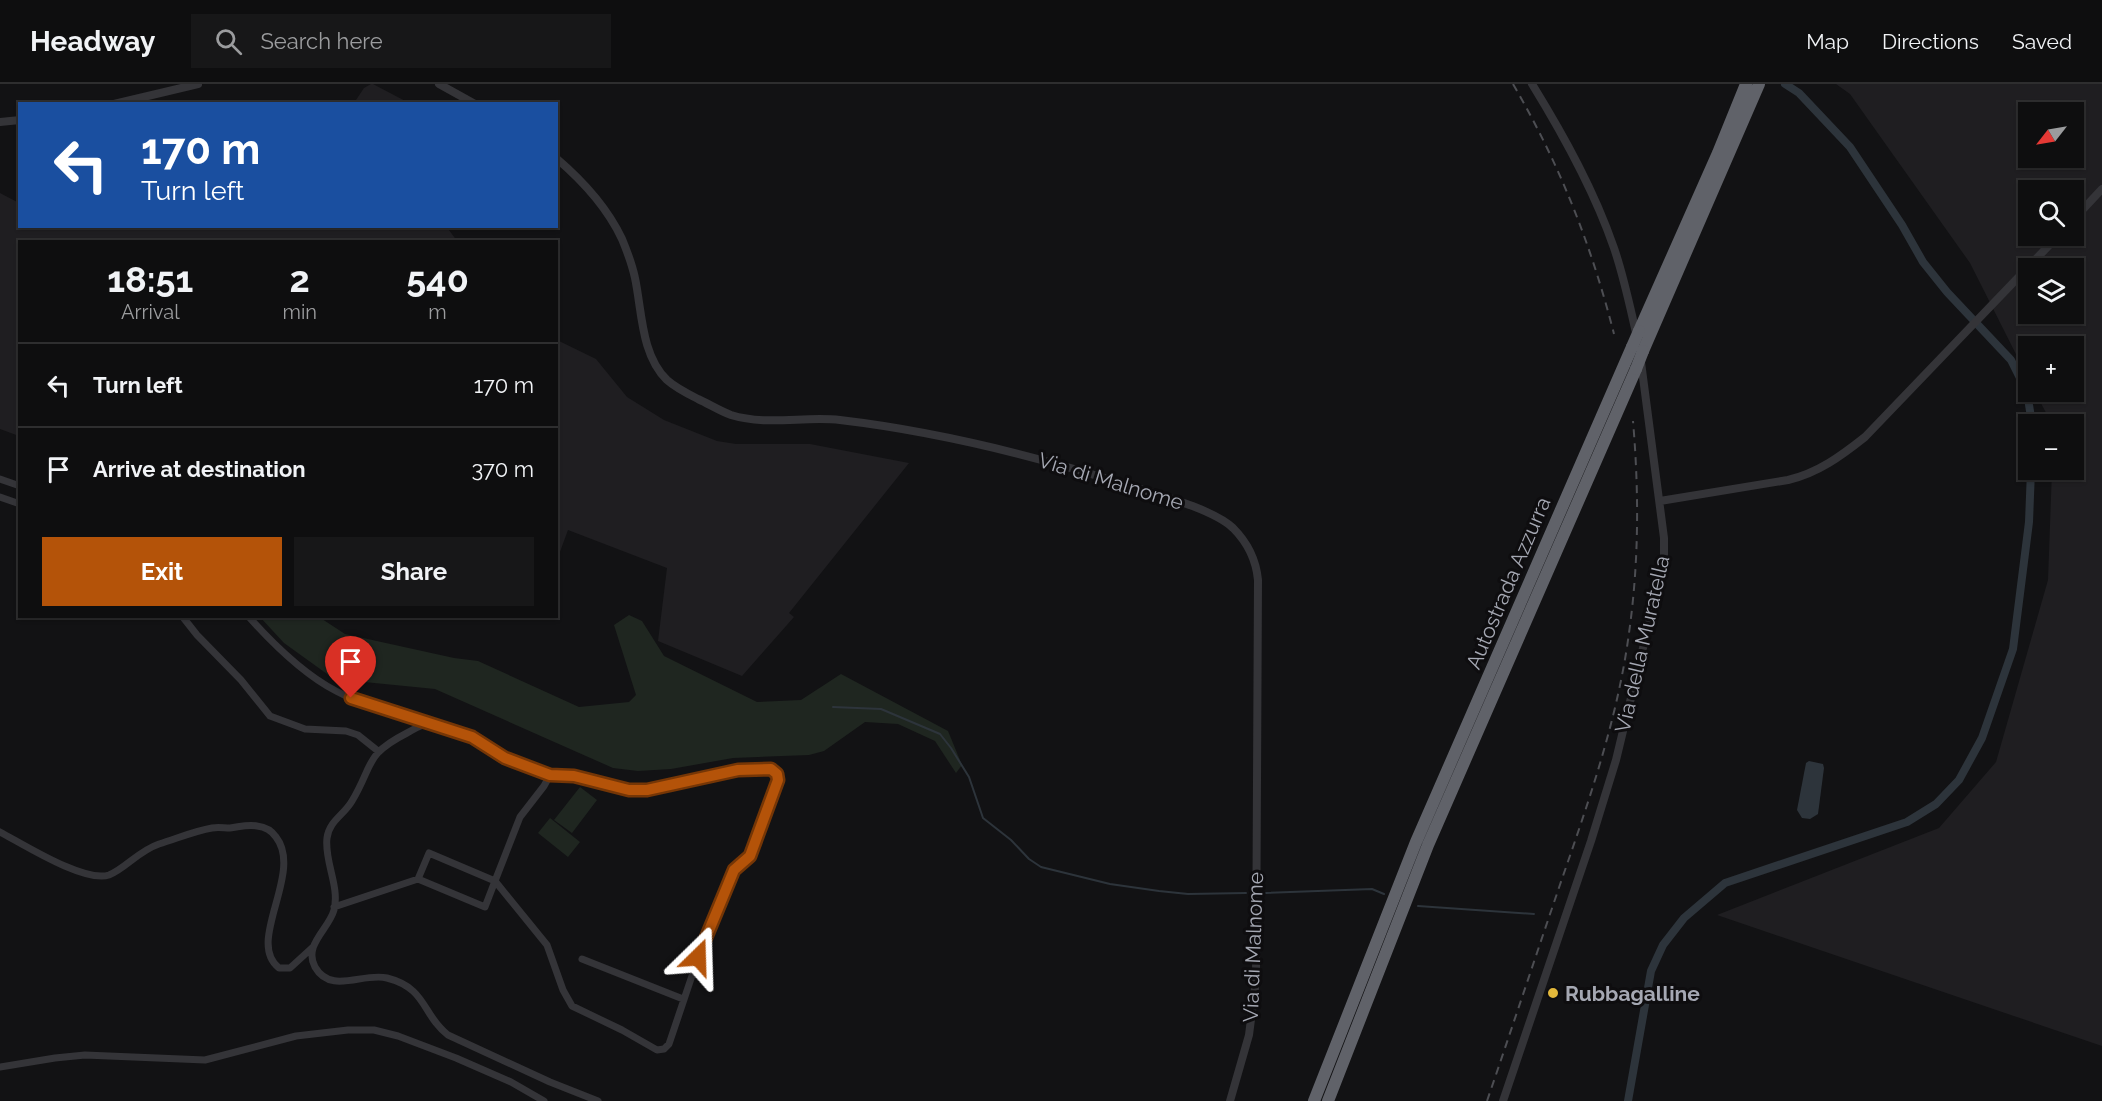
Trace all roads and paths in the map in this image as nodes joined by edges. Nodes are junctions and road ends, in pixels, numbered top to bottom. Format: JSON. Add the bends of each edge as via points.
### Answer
{"nodes":[{"id":1,"x":198,"y":84,"type":"edge"},
{"id":2,"x":439,"y":84,"type":"edge"},
{"id":3,"x":1532,"y":84,"type":"edge"},
{"id":4,"x":1755,"y":85,"type":"edge"},
{"id":5,"x":122,"y":102,"type":"edge"},
{"id":6,"x":471,"y":102,"type":"edge"},
{"id":7,"x":18,"y":120,"type":"edge"},
{"id":8,"x":0,"y":122,"type":"edge"},
{"id":9,"x":558,"y":160,"type":"edge"},
{"id":10,"x":2102,"y":189,"type":"edge"},
{"id":11,"x":2084,"y":208,"type":"edge"},
{"id":12,"x":2048,"y":246,"type":"edge"},
{"id":13,"x":1638,"y":349,"type":"junction"},
{"id":14,"x":0,"y":479,"type":"edge"},
{"id":15,"x":18,"y":485,"type":"edge"},
{"id":16,"x":0,"y":496,"type":"edge"},
{"id":17,"x":1660,"y":501,"type":"junction"},
{"id":18,"x":18,"y":503,"type":"edge"},
{"id":19,"x":184,"y":618,"type":"edge"},
{"id":20,"x":250,"y":618,"type":"edge"},
{"id":21,"x":427,"y":724,"type":"junction"},
{"id":22,"x":378,"y":751,"type":"junction"},
{"id":23,"x":550,"y":775,"type":"junction"},
{"id":24,"x":0,"y":832,"type":"edge"},
{"id":25,"x":418,"y":879,"type":"junction"},
{"id":26,"x":495,"y":881,"type":"junction"},
{"id":27,"x":334,"y":907,"type":"junction"},
{"id":28,"x":313,"y":947,"type":"junction"},
{"id":29,"x":582,"y":959,"type":"dead end"},
{"id":30,"x":683,"y":999,"type":"junction"},
{"id":31,"x":0,"y":1067,"type":"edge"},
{"id":32,"x":544,"y":1101,"type":"edge"},
{"id":33,"x":598,"y":1101,"type":"edge"},
{"id":34,"x":1230,"y":1101,"type":"edge"},
{"id":35,"x":1314,"y":1101,"type":"edge"},
{"id":36,"x":1328,"y":1101,"type":"edge"},
{"id":37,"x":1503,"y":1101,"type":"edge"}],
"edges":[{"from":1,"to":5,"type":"street"},
{"from":2,"to":6,"type":"street"},
{"from":3,"to":17,"type":"street","name":"Via della Muratella","via":[[1592,193],[1619,263],[1639,347]]},
{"from":4,"to":13,"type":"highway","name":"Autostrada Azzurra"},
{"from":4,"to":13,"type":"highway","name":"Autostrada Azzurra","bridge":true,"via":[[1718,153],[1639,331]]},
{"from":7,"to":8,"type":"street"},
{"from":9,"to":34,"type":"street","name":"Via di Malnome","via":[[590,190],[614,223],[634,276],[652,358],[666,379],[683,391],[738,417],[841,420],[945,436],[1057,463],[1186,504],[1228,524],[1245,542],[1258,580],[1256,980],[1250,1035]]},
{"from":10,"to":11,"type":"street"},
{"from":12,"to":17,"type":"street","via":[[1865,437],[1833,462],[1802,477]]},
{"from":13,"to":35,"type":"highway","name":"Autostrada Azzurra","via":[[1416,842]]},
{"from":13,"to":36,"type":"highway","name":"Autostrada Azzurra","bridge":true,"via":[[1636,369],[1428,845]]},
{"from":14,"to":15,"type":"street"},
{"from":16,"to":18,"type":"street"},
{"from":17,"to":37,"type":"street","name":"Via della Muratella","via":[[1664,561],[1616,760]]},
{"from":19,"to":22,"type":"street","via":[[270,716],[305,729],[346,731]]},
{"from":20,"to":21,"type":"street","via":[[297,663],[336,692]]},
{"from":21,"to":22,"type":"street"},
{"from":21,"to":23,"type":"street","via":[[472,737],[505,758]]},
{"from":22,"to":27,"type":"street","via":[[352,802],[328,830]]},
{"from":23,"to":26,"type":"street","via":[[520,817]]},
{"from":23,"to":30,"type":"street","via":[[574,776],[636,791],[738,770],[771,769],[778,775],[750,856],[734,870]]},
{"from":24,"to":28,"type":"street","via":[[78,871],[101,876],[114,872],[147,849],[209,829],[251,825],[265,828],[280,843],[284,864],[270,929],[272,960],[279,968],[290,968]]},
{"from":25,"to":26,"type":"street","via":[[429,854]]},
{"from":25,"to":26,"type":"street","via":[[485,907]]},
{"from":25,"to":27,"type":"street"},
{"from":26,"to":30,"type":"street","via":[[547,945],[564,994],[575,1008],[660,1051],[669,1044]]},
{"from":27,"to":28,"type":"street"},
{"from":28,"to":33,"type":"street","via":[[313,962],[323,976],[340,982],[382,977],[401,983],[417,994],[442,1030],[454,1039]]},
{"from":29,"to":30,"type":"street"},
{"from":31,"to":32,"type":"street","via":[[86,1055],[205,1060],[296,1036],[374,1030],[398,1035],[456,1058]]}]}
